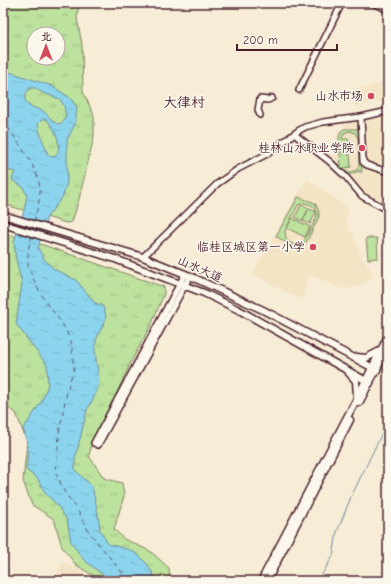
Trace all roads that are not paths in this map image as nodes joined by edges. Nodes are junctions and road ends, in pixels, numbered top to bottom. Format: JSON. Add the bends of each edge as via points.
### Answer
{"nodes":[{"id":1,"x":342,"y":3,"type":"edge"},
{"id":2,"x":374,"y":3,"type":"edge"},
{"id":3,"x":388,"y":9,"type":"edge"},
{"id":4,"x":299,"y":90,"type":"dead end"},
{"id":5,"x":272,"y":98,"type":"dead end"},
{"id":6,"x":388,"y":111,"type":"edge"},
{"id":7,"x":260,"y":116,"type":"dead end"},
{"id":8,"x":361,"y":117,"type":"junction"},
{"id":9,"x":294,"y":134,"type":"junction"},
{"id":10,"x":388,"y":172,"type":"edge"},
{"id":11,"x":388,"y":210,"type":"edge"},
{"id":12,"x":3,"y":214,"type":"edge"},
{"id":13,"x":3,"y":224,"type":"edge"},
{"id":14,"x":143,"y":257,"type":"junction"},
{"id":15,"x":187,"y":275,"type":"junction"},
{"id":16,"x":182,"y":285,"type":"junction"},
{"id":17,"x":388,"y":336,"type":"edge"},
{"id":18,"x":388,"y":347,"type":"edge"},
{"id":19,"x":381,"y":350,"type":"junction"},
{"id":20,"x":354,"y":357,"type":"junction"},
{"id":21,"x":375,"y":368,"type":"junction"},
{"id":22,"x":347,"y":370,"type":"junction"},
{"id":23,"x":368,"y":381,"type":"junction"},
{"id":24,"x":357,"y":398,"type":"junction"},
{"id":25,"x":260,"y":581,"type":"edge"},
{"id":26,"x":268,"y":581,"type":"edge"}],
"edges":[{"from":1,"to":4,"type":"street"},
{"from":2,"to":3,"type":"main road"},
{"from":5,"to":7,"type":"street","via":[[260,100]]},
{"from":6,"to":8,"type":"street"},
{"from":8,"to":9,"type":"street","via":[[323,122],[305,127]]},
{"from":8,"to":10,"type":"street","via":[[363,162]]},
{"from":9,"to":11,"type":"street","via":[[346,177],[362,196]]},
{"from":9,"to":14,"type":"street","via":[[267,154],[238,169],[217,184]]},
{"from":12,"to":14,"type":"main road","name":"山水大道"},
{"from":13,"to":16,"type":"main road","name":"山水大道","via":[[115,259]]},
{"from":14,"to":15,"type":"main road","name":"山水大道"},
{"from":15,"to":16,"type":"street"},
{"from":15,"to":20,"type":"main road","name":"山水大道","via":[[263,310]]},
{"from":16,"to":16,"type":"street","via":[[94,443],[98,445]]},
{"from":16,"to":22,"type":"main road","name":"山水大道","via":[[239,310]]},
{"from":17,"to":19,"type":"main road"},
{"from":18,"to":21,"type":"main road"},
{"from":19,"to":20,"type":"main road","via":[[366,358]]},
{"from":19,"to":21,"type":"main road"},
{"from":20,"to":21,"type":"main road","name":"山水大道"},
{"from":21,"to":23,"type":"main road"},
{"from":22,"to":23,"type":"main road","name":"山水大道"},
{"from":22,"to":24,"type":"main road","via":[[356,381]]},
{"from":23,"to":24,"type":"main road"},
{"from":23,"to":26,"type":"main road"},
{"from":24,"to":25,"type":"main road"}]}
